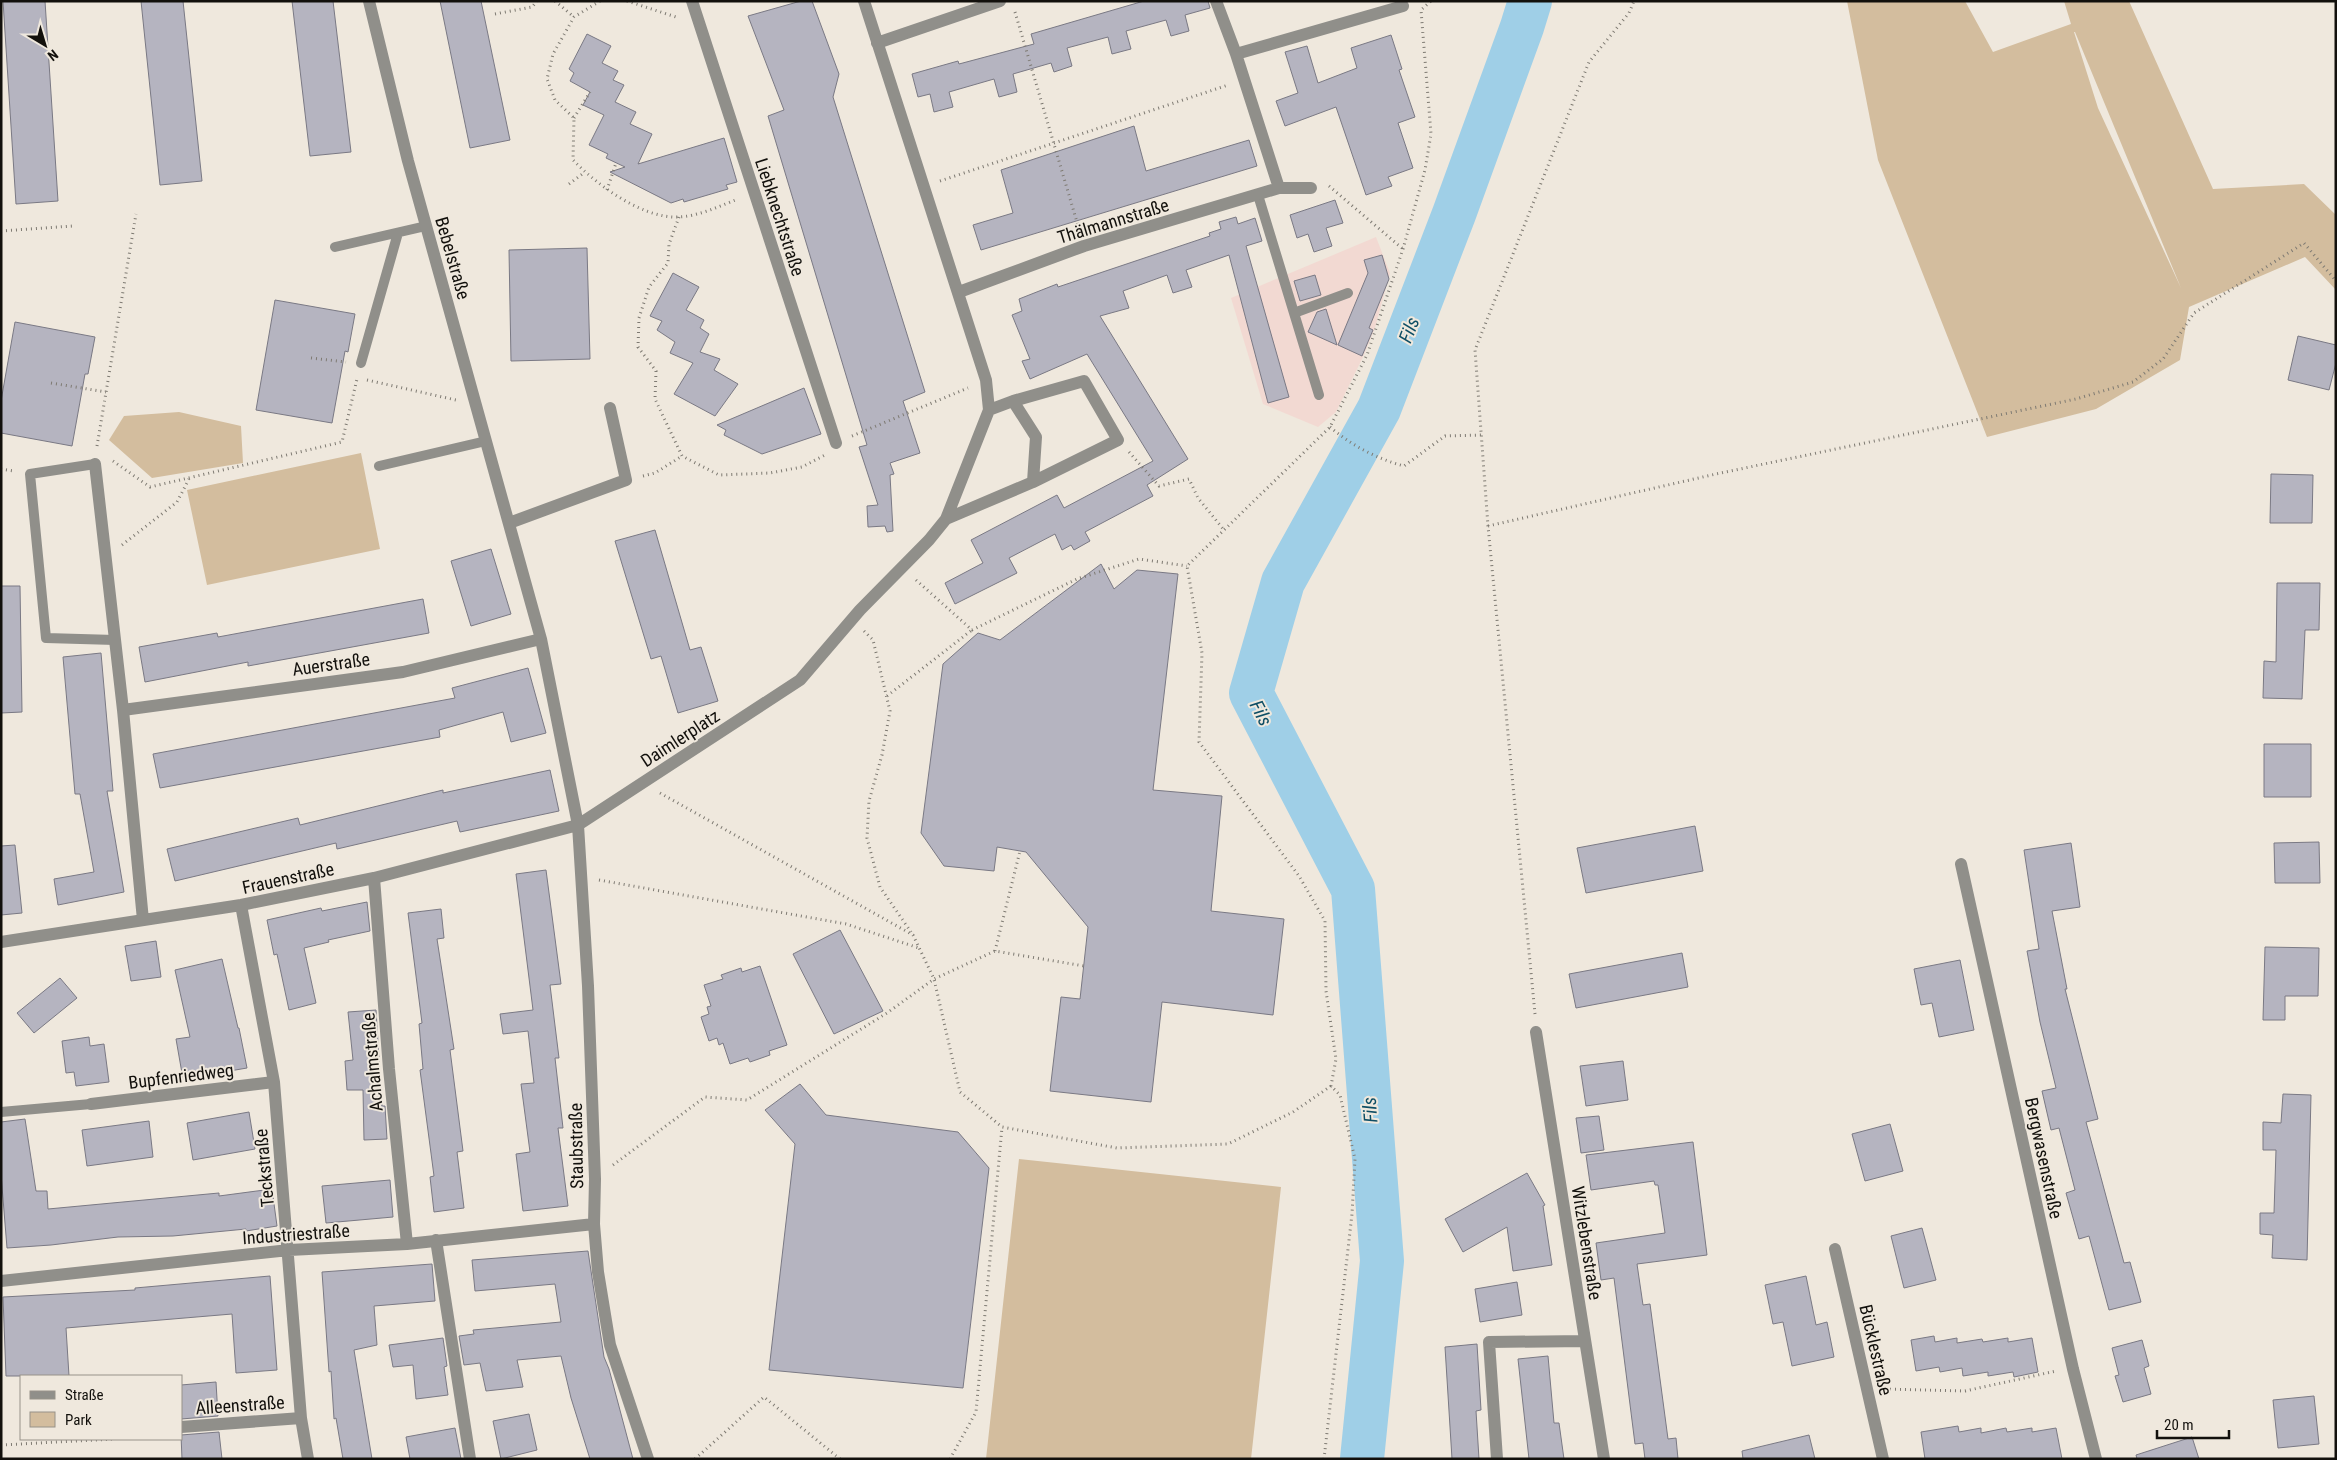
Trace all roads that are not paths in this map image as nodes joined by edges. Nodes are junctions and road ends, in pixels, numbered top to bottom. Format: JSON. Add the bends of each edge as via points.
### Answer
{"nodes":[{"id":1,"x":369,"y":1,"type":"edge"},
{"id":2,"x":692,"y":1,"type":"edge"},
{"id":3,"x":864,"y":1,"type":"edge"},
{"id":4,"x":1000,"y":1,"type":"edge"},
{"id":5,"x":1216,"y":1,"type":"edge"},
{"id":6,"x":1402,"y":4,"type":"edge"},
{"id":7,"x":877,"y":42,"type":"junction"},
{"id":8,"x":1236,"y":54,"type":"junction"},
{"id":9,"x":1279,"y":188,"type":"junction"},
{"id":10,"x":1311,"y":188,"type":"road end"},
{"id":11,"x":1258,"y":194,"type":"junction"},
{"id":12,"x":426,"y":226,"type":"junction"},
{"id":13,"x":398,"y":233,"type":"junction"},
{"id":14,"x":335,"y":247,"type":"dead end"},
{"id":15,"x":959,"y":292,"type":"junction"},
{"id":16,"x":1348,"y":292,"type":"dead end"},
{"id":17,"x":1294,"y":313,"type":"junction"},
{"id":18,"x":361,"y":363,"type":"road end"},
{"id":19,"x":1319,"y":395,"type":"dead end"},
{"id":20,"x":1013,"y":400,"type":"junction"},
{"id":21,"x":610,"y":408,"type":"dead end"},
{"id":22,"x":989,"y":410,"type":"junction"},
{"id":23,"x":486,"y":440,"type":"junction"},
{"id":24,"x":836,"y":443,"type":"road end"},
{"id":25,"x":95,"y":464,"type":"joint"},
{"id":26,"x":379,"y":466,"type":"dead end"},
{"id":27,"x":1033,"y":482,"type":"junction"},
{"id":28,"x":946,"y":519,"type":"junction"},
{"id":29,"x":509,"y":523,"type":"junction"},
{"id":30,"x":541,"y":639,"type":"junction"},
{"id":31,"x":115,"y":640,"type":"junction"},
{"id":32,"x":123,"y":710,"type":"junction"},
{"id":33,"x":578,"y":825,"type":"junction"},
{"id":34,"x":1961,"y":864,"type":"dead end"},
{"id":35,"x":374,"y":878,"type":"junction"},
{"id":36,"x":241,"y":906,"type":"junction"},
{"id":37,"x":143,"y":920,"type":"junction"},
{"id":38,"x":1,"y":942,"type":"edge"},
{"id":39,"x":1536,"y":1032,"type":"road end"},
{"id":40,"x":274,"y":1082,"type":"junction"},
{"id":41,"x":91,"y":1104,"type":"joint"},
{"id":42,"x":1,"y":1112,"type":"edge"},
{"id":43,"x":594,"y":1224,"type":"junction"},
{"id":44,"x":436,"y":1240,"type":"junction"},
{"id":45,"x":407,"y":1244,"type":"junction"},
{"id":46,"x":1835,"y":1249,"type":"dead end"},
{"id":47,"x":289,"y":1250,"type":"junction"},
{"id":48,"x":1,"y":1281,"type":"edge"},
{"id":49,"x":1584,"y":1341,"type":"junction"},
{"id":50,"x":301,"y":1418,"type":"junction"},
{"id":51,"x":182,"y":1428,"type":"edge"},
{"id":52,"x":308,"y":1459,"type":"edge"},
{"id":53,"x":470,"y":1459,"type":"edge"},
{"id":54,"x":648,"y":1459,"type":"edge"},
{"id":55,"x":1497,"y":1459,"type":"edge"},
{"id":56,"x":1604,"y":1459,"type":"edge"},
{"id":57,"x":1883,"y":1459,"type":"edge"},
{"id":58,"x":2096,"y":1459,"type":"edge"}],
"edges":[{"from":1,"to":12,"type":"street","name":"Bebelstraße"},
{"from":2,"to":24,"type":"street","name":"Liebknechtstraße"},
{"from":3,"to":7,"type":"street"},
{"from":4,"to":7,"type":"street"},
{"from":5,"to":8,"type":"street"},
{"from":6,"to":8,"type":"street"},
{"from":7,"to":15,"type":"street"},
{"from":8,"to":9,"type":"street"},
{"from":9,"to":10,"type":"street","name":"Thälmannstraße"},
{"from":9,"to":11,"type":"street","name":"Thälmannstraße"},
{"from":11,"to":15,"type":"street","name":"Thälmannstraße","via":[[1084,246]]},
{"from":11,"to":17,"type":"lane"},
{"from":12,"to":13,"type":"lane"},
{"from":12,"to":23,"type":"street","name":"Bebelstraße"},
{"from":13,"to":14,"type":"lane"},
{"from":13,"to":18,"type":"lane"},
{"from":15,"to":22,"type":"street","via":[[986,380]]},
{"from":16,"to":17,"type":"lane"},
{"from":17,"to":19,"type":"lane"},
{"from":20,"to":22,"type":"street"},
{"from":20,"to":27,"type":"street","via":[[1036,437]]},
{"from":20,"to":27,"type":"street","via":[[1084,381],[1118,440]]},
{"from":21,"to":29,"type":"street","via":[[626,480]]},
{"from":22,"to":28,"type":"street"},
{"from":23,"to":26,"type":"lane"},
{"from":23,"to":29,"type":"street","name":"Bebelstraße"},
{"from":25,"to":31,"type":"street"},
{"from":25,"to":31,"type":"lane","via":[[30,474],[46,638]]},
{"from":27,"to":28,"type":"street"},
{"from":28,"to":33,"type":"street","name":"Daimlerplatz","via":[[800,680]]},
{"from":29,"to":30,"type":"street","name":"Bebelstraße"},
{"from":30,"to":32,"type":"street","name":"Auerstraße","via":[[403,672]]},
{"from":30,"to":33,"type":"street"},
{"from":31,"to":32,"type":"street"},
{"from":32,"to":37,"type":"street"},
{"from":33,"to":35,"type":"street","name":"Frauenstraße"},
{"from":33,"to":43,"type":"street","name":"Staubstraße","via":[[588,986]]},
{"from":34,"to":58,"type":"street","name":"Bergwasenstraße","via":[[2073,1369]]},
{"from":35,"to":36,"type":"street","name":"Frauenstraße"},
{"from":35,"to":45,"type":"street","name":"Achalmstraße"},
{"from":36,"to":37,"type":"street","name":"Frauenstraße"},
{"from":36,"to":40,"type":"street","name":"Teckstraße"},
{"from":37,"to":38,"type":"street","name":"Frauenstraße"},
{"from":39,"to":49,"type":"street","name":"Witzlebenstraße"},
{"from":40,"to":41,"type":"street","name":"Bupfenriedweg"},
{"from":40,"to":47,"type":"street","name":"Teckstraße"},
{"from":41,"to":42,"type":"lane"},
{"from":43,"to":44,"type":"street","name":"Industriestraße"},
{"from":43,"to":54,"type":"street","name":"Staubstraße","via":[[610,1345]]},
{"from":44,"to":45,"type":"street","name":"Industriestraße"},
{"from":44,"to":53,"type":"street"},
{"from":45,"to":47,"type":"street","name":"Industriestraße"},
{"from":46,"to":57,"type":"street","name":"Bücklestraße"},
{"from":47,"to":48,"type":"street","name":"Industriestraße"},
{"from":47,"to":50,"type":"street","name":"Teckstraße"},
{"from":49,"to":55,"type":"street","via":[[1490,1342]]},
{"from":49,"to":56,"type":"street","name":"Witzlebenstraße"},
{"from":50,"to":51,"type":"street","name":"Alleenstraße"},
{"from":50,"to":52,"type":"street","name":"Teckstraße"}]}
